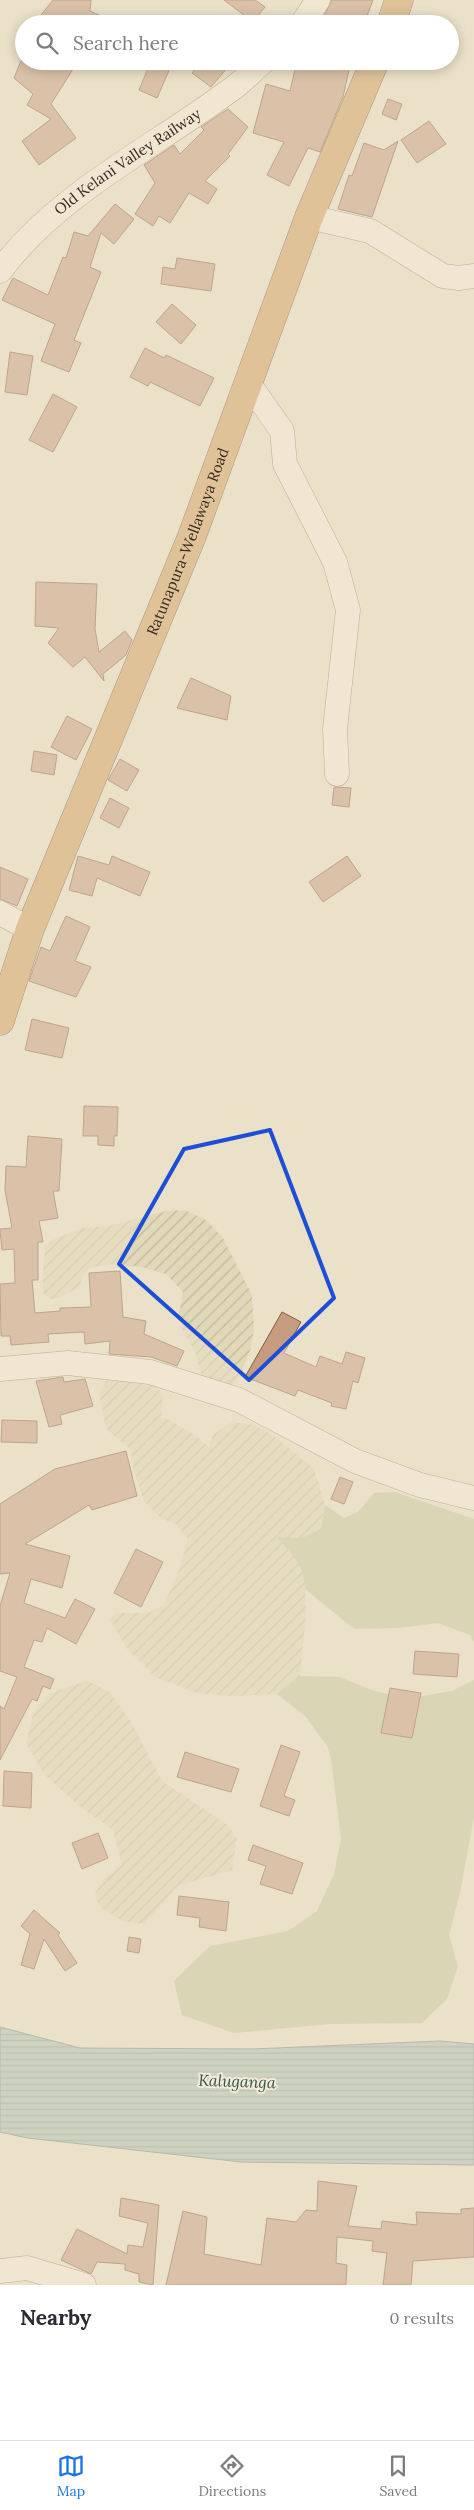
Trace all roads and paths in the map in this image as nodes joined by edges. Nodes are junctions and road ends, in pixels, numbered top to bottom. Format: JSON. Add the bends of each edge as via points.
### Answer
{"nodes":[{"id":1,"x":318,"y":0,"type":"edge"},
{"id":2,"x":399,"y":0,"type":"edge"},
{"id":3,"x":308,"y":15,"type":"edge"},
{"id":4,"x":394,"y":15,"type":"edge"},
{"id":5,"x":254,"y":70,"type":"edge"},
{"id":6,"x":371,"y":70,"type":"edge"},
{"id":7,"x":309,"y":217,"type":"junction"},
{"id":8,"x":0,"y":270,"type":"edge"},
{"id":9,"x":474,"y":276,"type":"edge"},
{"id":10,"x":249,"y":384,"type":"junction"},
{"id":11,"x":337,"y":774,"type":"dead end"},
{"id":12,"x":0,"y":913,"type":"edge"},
{"id":13,"x":30,"y":929,"type":"junction"},
{"id":14,"x":0,"y":1021,"type":"edge"},
{"id":15,"x":0,"y":1369,"type":"edge"},
{"id":16,"x":474,"y":1498,"type":"edge"},
{"id":17,"x":0,"y":2271,"type":"edge"},
{"id":18,"x":84,"y":2285,"type":"edge"}],
"edges":[{"from":1,"to":3,"type":"street"},
{"from":2,"to":4,"type":"highway"},
{"from":5,"to":8,"type":"street","name":"Old Kelani Valley Railway","via":[[230,91],[106,174],[19,245]]},
{"from":6,"to":7,"type":"highway","name":"Ratunapura-Wellawaya Road"},
{"from":7,"to":9,"type":"street","via":[[370,231],[443,276]]},
{"from":7,"to":10,"type":"highway","name":"Ratunapura-Wellawaya Road"},
{"from":10,"to":11,"type":"street","via":[[282,430],[285,464],[335,562],[348,610],[335,728]]},
{"from":10,"to":13,"type":"highway","name":"Ratunapura-Wellawaya Road","via":[[192,536]]},
{"from":12,"to":13,"type":"street"},
{"from":13,"to":14,"type":"highway","name":"Ratunapura-Wellawaya Road"},
{"from":15,"to":16,"type":"street","via":[[68,1363],[150,1372],[240,1400],[364,1464],[420,1486]]},
{"from":17,"to":18,"type":"street","via":[[26,2268]]}]}
